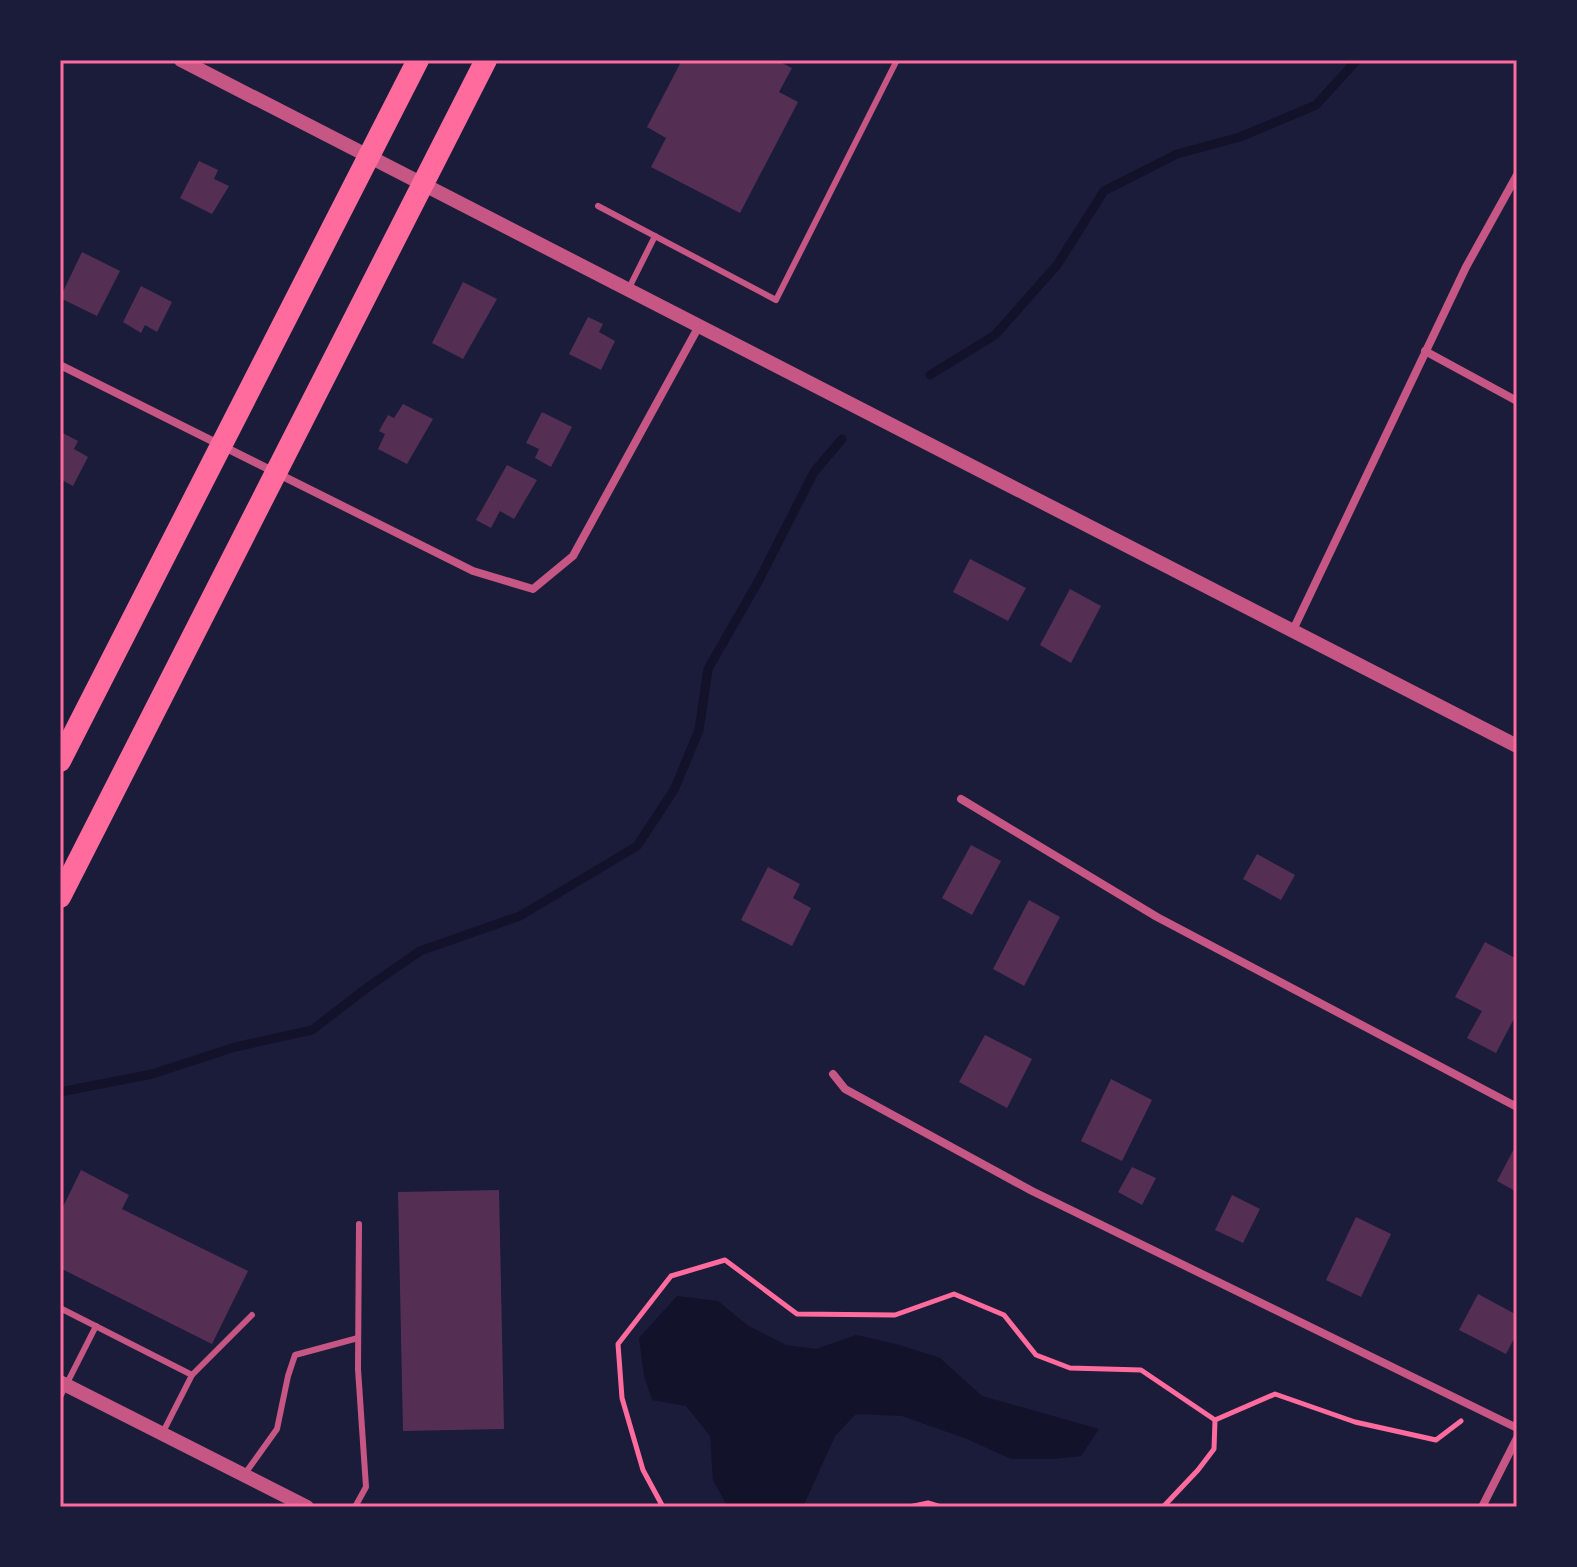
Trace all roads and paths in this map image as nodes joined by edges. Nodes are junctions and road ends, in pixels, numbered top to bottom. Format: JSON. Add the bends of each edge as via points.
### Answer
{"nodes":[{"id":1,"x":181,"y":60,"type":"edge"},
{"id":2,"x":418,"y":60,"type":"edge"},
{"id":3,"x":486,"y":60,"type":"edge"},
{"id":4,"x":897,"y":60,"type":"edge"},
{"id":5,"x":369,"y":155,"type":"junction"},
{"id":6,"x":1517,"y":175,"type":"edge"},
{"id":7,"x":424,"y":183,"type":"junction"},
{"id":8,"x":598,"y":206,"type":"dead end"},
{"id":9,"x":655,"y":236,"type":"junction"},
{"id":10,"x":628,"y":290,"type":"junction"},
{"id":11,"x":699,"y":326,"type":"junction"},
{"id":12,"x":1425,"y":351,"type":"junction"},
{"id":13,"x":60,"y":365,"type":"edge"},
{"id":14,"x":1517,"y":401,"type":"edge"},
{"id":15,"x":222,"y":445,"type":"junction"},
{"id":16,"x":276,"y":473,"type":"junction"},
{"id":17,"x":1293,"y":630,"type":"junction"},
{"id":18,"x":1517,"y":746,"type":"edge"},
{"id":19,"x":60,"y":761,"type":"edge"},
{"id":20,"x":961,"y":799,"type":"dead end"},
{"id":21,"x":60,"y":897,"type":"edge"},
{"id":22,"x":833,"y":1074,"type":"dead end"},
{"id":23,"x":1517,"y":1107,"type":"edge"},
{"id":24,"x":359,"y":1224,"type":"dead end"},
{"id":25,"x":60,"y":1308,"type":"edge"},
{"id":26,"x":252,"y":1315,"type":"dead end"},
{"id":27,"x":96,"y":1326,"type":"junction"},
{"id":28,"x":358,"y":1338,"type":"junction"},
{"id":29,"x":192,"y":1375,"type":"junction"},
{"id":30,"x":62,"y":1388,"type":"edge"},
{"id":31,"x":1478,"y":1409,"type":"junction"},
{"id":32,"x":1215,"y":1420,"type":"junction"},
{"id":33,"x":1517,"y":1428,"type":"edge"},
{"id":34,"x":162,"y":1434,"type":"junction"},
{"id":35,"x":1517,"y":1438,"type":"edge"},
{"id":36,"x":244,"y":1475,"type":"junction"},
{"id":37,"x":301,"y":1506,"type":"edge"},
{"id":38,"x":355,"y":1507,"type":"edge"},
{"id":39,"x":663,"y":1507,"type":"edge"},
{"id":40,"x":909,"y":1507,"type":"edge"},
{"id":41,"x":941,"y":1507,"type":"edge"},
{"id":42,"x":1163,"y":1507,"type":"edge"},
{"id":43,"x":1482,"y":1507,"type":"edge"}],
"edges":[{"from":1,"to":5,"type":"street"},
{"from":2,"to":5,"type":"highway"},
{"from":3,"to":7,"type":"highway"},
{"from":4,"to":9,"type":"lane","via":[[776,300]]},
{"from":5,"to":7,"type":"street"},
{"from":5,"to":15,"type":"highway"},
{"from":6,"to":12,"type":"street"},
{"from":7,"to":10,"type":"street"},
{"from":7,"to":16,"type":"highway"},
{"from":8,"to":9,"type":"lane"},
{"from":9,"to":10,"type":"lane"},
{"from":10,"to":11,"type":"street"},
{"from":11,"to":16,"type":"street","via":[[573,556],[533,589],[473,571]]},
{"from":11,"to":17,"type":"street"},
{"from":12,"to":14,"type":"street"},
{"from":12,"to":17,"type":"street"},
{"from":13,"to":15,"type":"street"},
{"from":15,"to":16,"type":"street"},
{"from":15,"to":19,"type":"highway"},
{"from":16,"to":21,"type":"highway"},
{"from":17,"to":18,"type":"street"},
{"from":20,"to":23,"type":"street","via":[[1157,917]]},
{"from":22,"to":31,"type":"street","via":[[845,1089],[1032,1191]]},
{"from":24,"to":28,"type":"lane"},
{"from":25,"to":27,"type":"lane"},
{"from":26,"to":29,"type":"lane"},
{"from":27,"to":29,"type":"lane"},
{"from":27,"to":30,"type":"lane"},
{"from":28,"to":36,"type":"lane","via":[[295,1355],[277,1429]]},
{"from":28,"to":38,"type":"lane","via":[[366,1487]]},
{"from":29,"to":34,"type":"lane"},
{"from":30,"to":34,"type":"street"},
{"from":31,"to":32,"type":"path","via":[[1436,1440],[1355,1422],[1275,1394]]},
{"from":31,"to":33,"type":"street"},
{"from":32,"to":39,"type":"path","via":[[1141,1370],[1070,1368],[1036,1355],[1004,1315],[954,1294],[895,1315],[797,1314],[725,1260],[671,1276],[618,1344],[622,1398],[643,1470]]},
{"from":32,"to":42,"type":"path","via":[[1214,1449]]},
{"from":34,"to":36,"type":"street"},
{"from":35,"to":43,"type":"street"},
{"from":36,"to":37,"type":"street"},
{"from":40,"to":41,"type":"path"}]}
